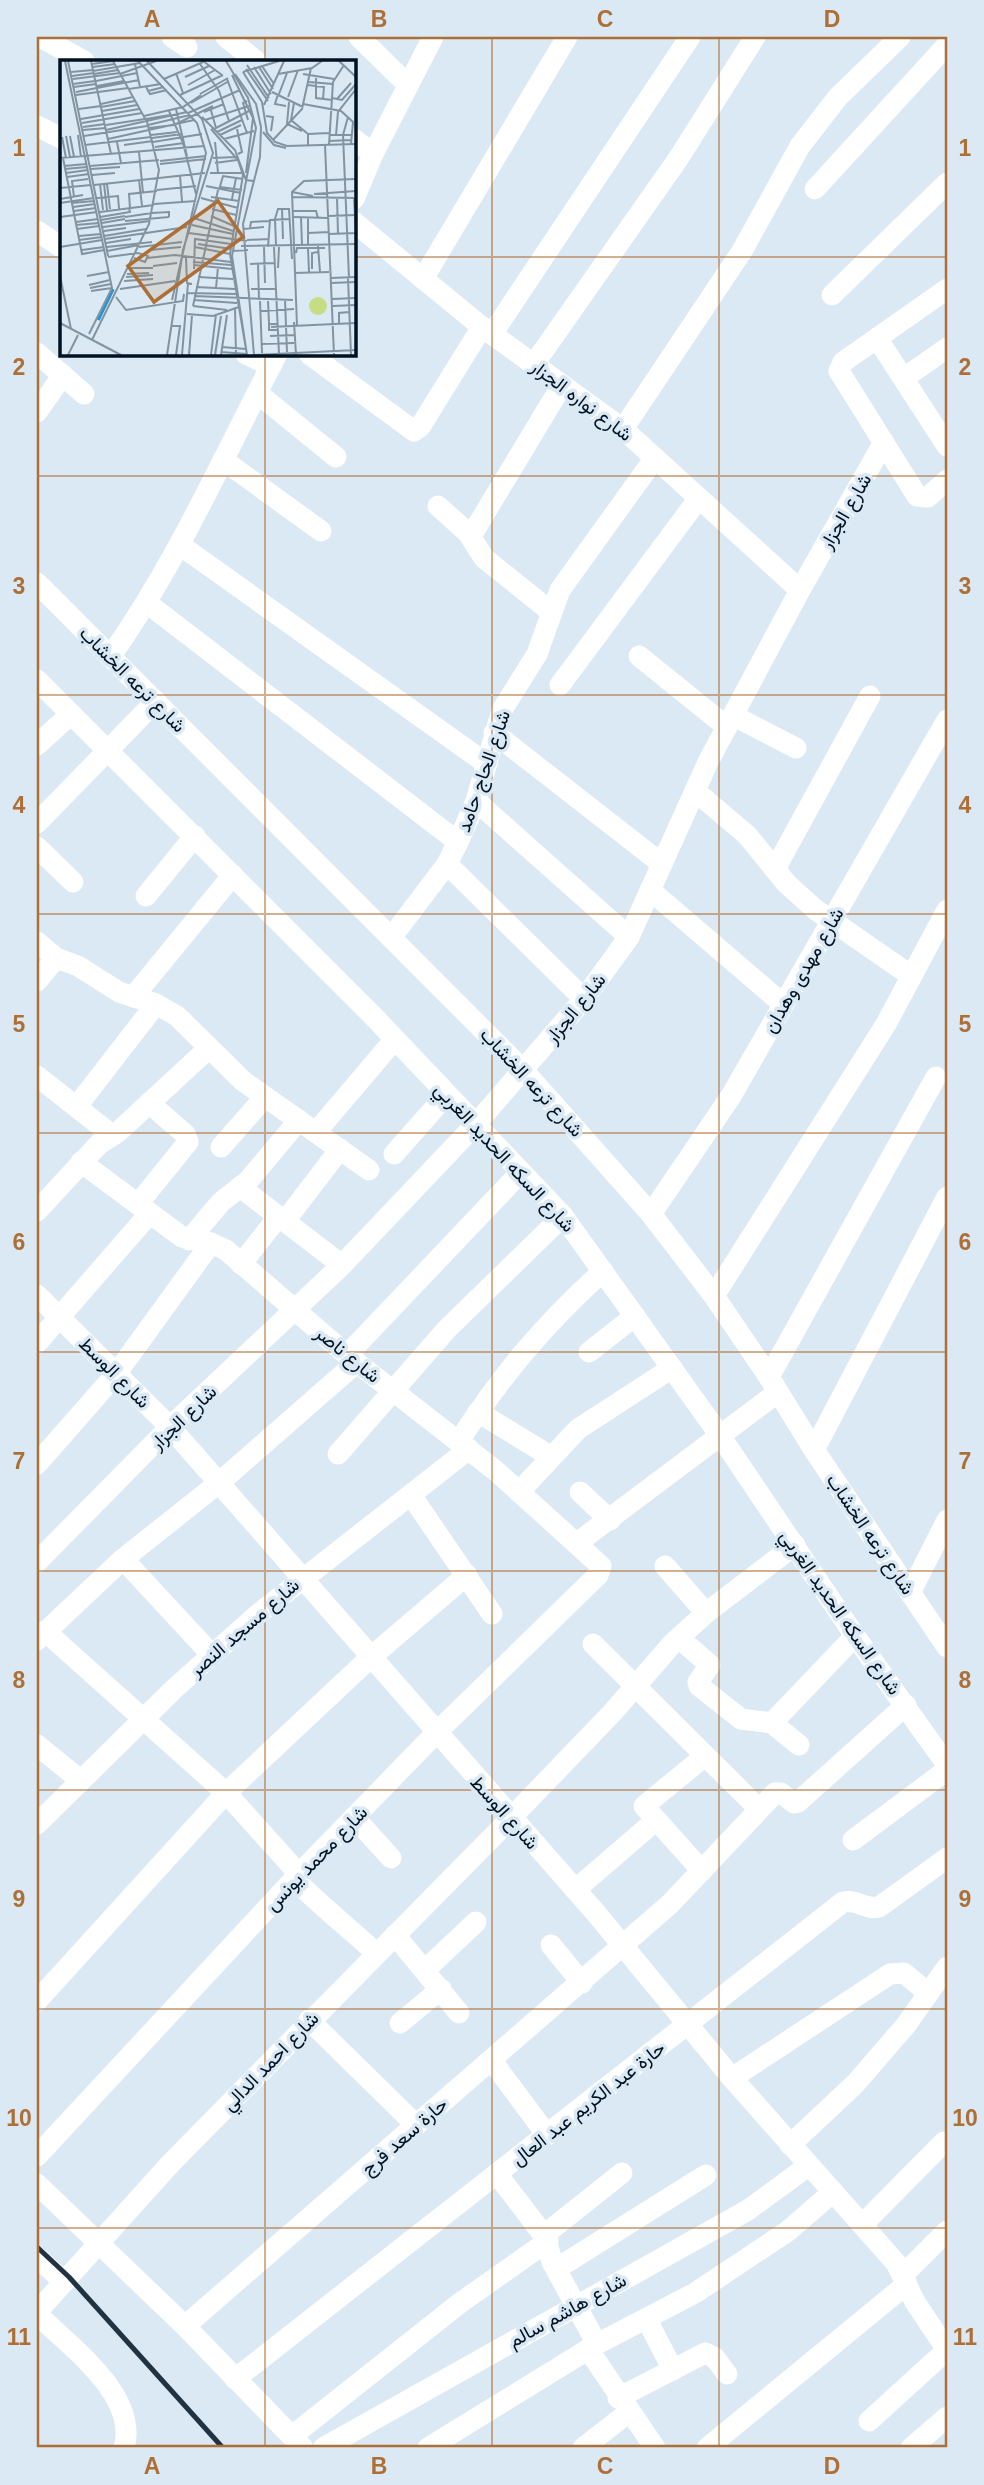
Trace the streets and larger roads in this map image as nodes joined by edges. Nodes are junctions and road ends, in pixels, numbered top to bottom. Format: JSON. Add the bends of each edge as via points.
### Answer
{"nodes":[{"id":1,"x":40,"y":37,"type":"edge"},
{"id":2,"x":226,"y":37,"type":"edge"},
{"id":3,"x":359,"y":37,"type":"edge"},
{"id":4,"x":433,"y":37,"type":"edge"},
{"id":5,"x":567,"y":37,"type":"edge"},
{"id":6,"x":690,"y":37,"type":"edge"},
{"id":7,"x":755,"y":37,"type":"edge"},
{"id":8,"x":900,"y":37,"type":"edge"},
{"id":9,"x":947,"y":46,"type":"edge"},
{"id":10,"x":82,"y":60,"type":"edge"},
{"id":11,"x":255,"y":60,"type":"edge"},
{"id":12,"x":408,"y":85,"type":"junction"},
{"id":13,"x":37,"y":126,"type":"edge"},
{"id":14,"x":60,"y":138,"type":"edge"},
{"id":15,"x":355,"y":140,"type":"edge"},
{"id":16,"x":373,"y":154,"type":"junction"},
{"id":17,"x":947,"y":183,"type":"edge"},
{"id":18,"x":816,"y":189,"type":"dead end"},
{"id":19,"x":355,"y":197,"type":"edge"},
{"id":20,"x":355,"y":223,"type":"edge"},
{"id":21,"x":37,"y":231,"type":"edge"},
{"id":22,"x":60,"y":246,"type":"edge"},
{"id":23,"x":423,"y":279,"type":"junction"},
{"id":24,"x":947,"y":289,"type":"edge"},
{"id":25,"x":832,"y":295,"type":"dead end"},
{"id":26,"x":487,"y":330,"type":"junction"},
{"id":27,"x":877,"y":338,"type":"junction"},
{"id":28,"x":947,"y":348,"type":"edge"},
{"id":29,"x":37,"y":353,"type":"edge"},
{"id":30,"x":251,"y":355,"type":"edge"},
{"id":31,"x":310,"y":355,"type":"edge"},
{"id":32,"x":274,"y":360,"type":"edge"},
{"id":33,"x":534,"y":364,"type":"junction"},
{"id":34,"x":63,"y":375,"type":"junction"},
{"id":35,"x":904,"y":379,"type":"junction"},
{"id":36,"x":562,"y":384,"type":"junction"},
{"id":37,"x":257,"y":393,"type":"junction"},
{"id":38,"x":84,"y":394,"type":"dead end"},
{"id":39,"x":37,"y":412,"type":"edge"},
{"id":40,"x":623,"y":429,"type":"junction"},
{"id":41,"x":884,"y":442,"type":"junction"},
{"id":42,"x":947,"y":446,"type":"edge"},
{"id":43,"x":336,"y":457,"type":"dead end"},
{"id":44,"x":655,"y":458,"type":"junction"},
{"id":45,"x":223,"y":460,"type":"junction"},
{"id":46,"x":947,"y":480,"type":"edge"},
{"id":47,"x":699,"y":498,"type":"junction"},
{"id":48,"x":438,"y":506,"type":"dead end"},
{"id":49,"x":321,"y":531,"type":"dead end"},
{"id":50,"x":471,"y":536,"type":"junction"},
{"id":51,"x":180,"y":545,"type":"junction"},
{"id":52,"x":37,"y":583,"type":"edge"},
{"id":53,"x":800,"y":590,"type":"junction"},
{"id":54,"x":147,"y":603,"type":"junction"},
{"id":55,"x":550,"y":611,"type":"junction"},
{"id":56,"x":639,"y":656,"type":"dead end"},
{"id":57,"x":110,"y":657,"type":"junction"},
{"id":58,"x":37,"y":680,"type":"edge"},
{"id":59,"x":560,"y":685,"type":"dead end"},
{"id":60,"x":870,"y":696,"type":"dead end"},
{"id":61,"x":156,"y":701,"type":"junction"},
{"id":62,"x":71,"y":714,"type":"junction"},
{"id":63,"x":947,"y":720,"type":"edge"},
{"id":64,"x":730,"y":721,"type":"junction"},
{"id":65,"x":494,"y":733,"type":"junction"},
{"id":66,"x":37,"y":745,"type":"edge"},
{"id":67,"x":796,"y":748,"type":"dead end"},
{"id":68,"x":107,"y":751,"type":"junction"},
{"id":69,"x":487,"y":764,"type":"junction"},
{"id":70,"x":695,"y":791,"type":"junction"},
{"id":71,"x":476,"y":802,"type":"junction"},
{"id":72,"x":37,"y":823,"type":"edge"},
{"id":73,"x":195,"y":836,"type":"junction"},
{"id":74,"x":458,"y":842,"type":"junction"},
{"id":75,"x":37,"y":847,"type":"edge"},
{"id":76,"x":447,"y":864,"type":"junction"},
{"id":77,"x":662,"y":864,"type":"junction"},
{"id":78,"x":775,"y":869,"type":"junction"},
{"id":79,"x":233,"y":875,"type":"junction"},
{"id":80,"x":73,"y":882,"type":"dead end"},
{"id":81,"x":650,"y":890,"type":"junction"},
{"id":82,"x":146,"y":896,"type":"dead end"},
{"id":83,"x":947,"y":910,"type":"edge"},
{"id":84,"x":831,"y":922,"type":"junction"},
{"id":85,"x":629,"y":937,"type":"junction"},
{"id":86,"x":391,"y":938,"type":"junction"},
{"id":87,"x":37,"y":942,"type":"edge"},
{"id":88,"x":56,"y":958,"type":"junction"},
{"id":89,"x":911,"y":975,"type":"junction"},
{"id":90,"x":37,"y":981,"type":"edge"},
{"id":91,"x":133,"y":997,"type":"junction"},
{"id":92,"x":584,"y":999,"type":"junction"},
{"id":93,"x":156,"y":1004,"type":"junction"},
{"id":94,"x":783,"y":1004,"type":"junction"},
{"id":95,"x":395,"y":1039,"type":"junction"},
{"id":96,"x":209,"y":1048,"type":"junction"},
{"id":97,"x":523,"y":1070,"type":"junction"},
{"id":98,"x":37,"y":1076,"type":"edge"},
{"id":99,"x":936,"y":1077,"type":"dead end"},
{"id":100,"x":447,"y":1094,"type":"junction"},
{"id":101,"x":264,"y":1098,"type":"junction"},
{"id":102,"x":149,"y":1103,"type":"junction"},
{"id":103,"x":77,"y":1106,"type":"junction"},
{"id":104,"x":475,"y":1124,"type":"junction"},
{"id":105,"x":307,"y":1126,"type":"junction"},
{"id":106,"x":112,"y":1135,"type":"junction"},
{"id":107,"x":221,"y":1147,"type":"dead end"},
{"id":108,"x":340,"y":1149,"type":"junction"},
{"id":109,"x":394,"y":1154,"type":"dead end"},
{"id":110,"x":82,"y":1162,"type":"junction"},
{"id":111,"x":369,"y":1170,"type":"dead end"},
{"id":112,"x":521,"y":1172,"type":"junction"},
{"id":113,"x":240,"y":1187,"type":"junction"},
{"id":114,"x":947,"y":1198,"type":"edge"},
{"id":115,"x":144,"y":1209,"type":"junction"},
{"id":116,"x":37,"y":1211,"type":"edge"},
{"id":117,"x":651,"y":1214,"type":"junction"},
{"id":118,"x":563,"y":1216,"type":"junction"},
{"id":119,"x":282,"y":1219,"type":"junction"},
{"id":120,"x":189,"y":1240,"type":"junction"},
{"id":121,"x":211,"y":1242,"type":"junction"},
{"id":122,"x":241,"y":1264,"type":"junction"},
{"id":123,"x":342,"y":1265,"type":"junction"},
{"id":124,"x":603,"y":1271,"type":"junction"},
{"id":125,"x":37,"y":1295,"type":"edge"},
{"id":126,"x":714,"y":1296,"type":"junction"},
{"id":127,"x":296,"y":1311,"type":"junction"},
{"id":128,"x":59,"y":1316,"type":"junction"},
{"id":129,"x":635,"y":1316,"type":"junction"},
{"id":130,"x":37,"y":1343,"type":"edge"},
{"id":131,"x":589,"y":1352,"type":"dead end"},
{"id":132,"x":352,"y":1359,"type":"junction"},
{"id":133,"x":672,"y":1368,"type":"junction"},
{"id":134,"x":116,"y":1374,"type":"junction"},
{"id":135,"x":774,"y":1385,"type":"junction"},
{"id":136,"x":394,"y":1391,"type":"junction"},
{"id":137,"x":478,"y":1412,"type":"junction"},
{"id":138,"x":170,"y":1427,"type":"junction"},
{"id":139,"x":721,"y":1437,"type":"junction"},
{"id":140,"x":464,"y":1445,"type":"junction"},
{"id":141,"x":814,"y":1450,"type":"junction"},
{"id":142,"x":338,"y":1454,"type":"dead end"},
{"id":143,"x":550,"y":1456,"type":"junction"},
{"id":144,"x":37,"y":1464,"type":"edge"},
{"id":145,"x":219,"y":1482,"type":"junction"},
{"id":146,"x":519,"y":1492,"type":"junction"},
{"id":147,"x":580,"y":1492,"type":"dead end"},
{"id":148,"x":411,"y":1495,"type":"junction"},
{"id":149,"x":610,"y":1520,"type":"junction"},
{"id":150,"x":947,"y":1520,"type":"edge"},
{"id":151,"x":577,"y":1543,"type":"junction"},
{"id":152,"x":795,"y":1545,"type":"junction"},
{"id":153,"x":123,"y":1559,"type":"junction"},
{"id":154,"x":37,"y":1562,"type":"edge"},
{"id":155,"x":601,"y":1566,"type":"joint"},
{"id":156,"x":665,"y":1566,"type":"dead end"},
{"id":157,"x":467,"y":1575,"type":"junction"},
{"id":158,"x":303,"y":1576,"type":"junction"},
{"id":159,"x":910,"y":1593,"type":"junction"},
{"id":160,"x":492,"y":1614,"type":"dead end"},
{"id":161,"x":706,"y":1614,"type":"junction"},
{"id":162,"x":41,"y":1636,"type":"edge"},
{"id":163,"x":855,"y":1636,"type":"junction"},
{"id":164,"x":679,"y":1638,"type":"junction"},
{"id":165,"x":593,"y":1644,"type":"dead end"},
{"id":166,"x":947,"y":1647,"type":"edge"},
{"id":167,"x":212,"y":1656,"type":"junction"},
{"id":168,"x":371,"y":1657,"type":"junction"},
{"id":169,"x":635,"y":1686,"type":"junction"},
{"id":170,"x":905,"y":1705,"type":"junction"},
{"id":171,"x":143,"y":1719,"type":"junction"},
{"id":172,"x":772,"y":1723,"type":"junction"},
{"id":173,"x":436,"y":1733,"type":"junction"},
{"id":174,"x":37,"y":1745,"type":"edge"},
{"id":175,"x":799,"y":1745,"type":"dead end"},
{"id":176,"x":705,"y":1756,"type":"junction"},
{"id":177,"x":947,"y":1765,"type":"edge"},
{"id":178,"x":947,"y":1770,"type":"edge"},
{"id":179,"x":80,"y":1780,"type":"junction"},
{"id":180,"x":226,"y":1793,"type":"junction"},
{"id":181,"x":759,"y":1809,"type":"junction"},
{"id":182,"x":354,"y":1817,"type":"junction"},
{"id":183,"x":511,"y":1818,"type":"junction"},
{"id":184,"x":654,"y":1821,"type":"junction"},
{"id":185,"x":37,"y":1824,"type":"edge"},
{"id":186,"x":853,"y":1840,"type":"dead end"},
{"id":187,"x":391,"y":1858,"type":"dead end"},
{"id":188,"x":946,"y":1861,"type":"edge"},
{"id":189,"x":702,"y":1871,"type":"junction"},
{"id":190,"x":297,"y":1876,"type":"junction"},
{"id":191,"x":575,"y":1890,"type":"junction"},
{"id":192,"x":476,"y":1922,"type":"dead end"},
{"id":193,"x":395,"y":1935,"type":"junction"},
{"id":194,"x":551,"y":1945,"type":"dead end"},
{"id":195,"x":622,"y":1945,"type":"junction"},
{"id":196,"x":376,"y":1953,"type":"junction"},
{"id":197,"x":425,"y":1970,"type":"junction"},
{"id":198,"x":940,"y":1979,"type":"edge"},
{"id":199,"x":582,"y":1983,"type":"junction"},
{"id":200,"x":441,"y":1989,"type":"junction"},
{"id":201,"x":37,"y":2001,"type":"edge"},
{"id":202,"x":459,"y":2013,"type":"dead end"},
{"id":203,"x":309,"y":2020,"type":"junction"},
{"id":204,"x":400,"y":2023,"type":"dead end"},
{"id":205,"x":688,"y":2025,"type":"junction"},
{"id":206,"x":492,"y":2060,"type":"junction"},
{"id":207,"x":732,"y":2078,"type":"junction"},
{"id":208,"x":416,"y":2125,"type":"junction"},
{"id":209,"x":547,"y":2135,"type":"junction"},
{"id":210,"x":944,"y":2142,"type":"dead end"},
{"id":211,"x":790,"y":2145,"type":"junction"},
{"id":212,"x":37,"y":2156,"type":"edge"},
{"id":213,"x":808,"y":2166,"type":"junction"},
{"id":214,"x":622,"y":2173,"type":"dead end"},
{"id":215,"x":497,"y":2174,"type":"junction"},
{"id":216,"x":706,"y":2175,"type":"dead end"},
{"id":217,"x":37,"y":2184,"type":"edge"},
{"id":218,"x":833,"y":2192,"type":"junction"},
{"id":219,"x":863,"y":2224,"type":"junction"},
{"id":220,"x":947,"y":2231,"type":"edge"},
{"id":221,"x":546,"y":2238,"type":"junction"},
{"id":222,"x":98,"y":2244,"type":"junction"},
{"id":223,"x":37,"y":2256,"type":"edge"},
{"id":224,"x":556,"y":2269,"type":"junction"},
{"id":225,"x":905,"y":2280,"type":"junction"},
{"id":226,"x":64,"y":2282,"type":"junction"},
{"id":227,"x":575,"y":2305,"type":"junction"},
{"id":228,"x":37,"y":2313,"type":"edge"},
{"id":229,"x":647,"y":2320,"type":"junction"},
{"id":230,"x":185,"y":2326,"type":"junction"},
{"id":231,"x":593,"y":2346,"type":"junction"},
{"id":232,"x":947,"y":2350,"type":"edge"},
{"id":233,"x":673,"y":2370,"type":"junction"},
{"id":234,"x":727,"y":2374,"type":"dead end"},
{"id":235,"x":235,"y":2379,"type":"junction"},
{"id":236,"x":624,"y":2405,"type":"junction"},
{"id":237,"x":947,"y":2417,"type":"edge"},
{"id":238,"x":869,"y":2421,"type":"dead end"},
{"id":239,"x":297,"y":2442,"type":"edge"},
{"id":240,"x":124,"y":2448,"type":"edge"},
{"id":241,"x":323,"y":2448,"type":"edge"},
{"id":242,"x":428,"y":2448,"type":"edge"},
{"id":243,"x":583,"y":2448,"type":"edge"},
{"id":244,"x":655,"y":2448,"type":"edge"},
{"id":245,"x":707,"y":2448,"type":"edge"},
{"id":246,"x":911,"y":2448,"type":"edge"}],
"edges":[{"from":1,"to":10,"type":"street"},
{"from":2,"to":11,"type":"street"},
{"from":3,"to":12,"type":"street"},
{"from":4,"to":12,"type":"street"},
{"from":5,"to":23,"type":"street"},
{"from":6,"to":26,"type":"street"},
{"from":7,"to":33,"type":"street","via":[[678,159]]},
{"from":8,"to":40,"type":"street","via":[[838,97],[800,146],[748,242]]},
{"from":9,"to":18,"type":"street"},
{"from":12,"to":16,"type":"street"},
{"from":13,"to":14,"type":"street"},
{"from":15,"to":16,"type":"street"},
{"from":16,"to":19,"type":"street"},
{"from":17,"to":25,"type":"street"},
{"from":20,"to":23,"type":"street","name":"شارع نواره الجزار"},
{"from":21,"to":22,"type":"street"},
{"from":23,"to":26,"type":"street","name":"شارع نواره الجزار"},
{"from":24,"to":27,"type":"street"},
{"from":26,"to":31,"type":"street","via":[[414,432]]},
{"from":26,"to":33,"type":"street","name":"شارع نواره الجزار"},
{"from":27,"to":35,"type":"street"},
{"from":27,"to":41,"type":"street","via":[[843,362],[839,371]]},
{"from":28,"to":35,"type":"street"},
{"from":29,"to":34,"type":"street"},
{"from":30,"to":32,"type":"street"},
{"from":32,"to":37,"type":"street"},
{"from":33,"to":36,"type":"street","name":"شارع نواره الجزار"},
{"from":34,"to":38,"type":"street"},
{"from":34,"to":39,"type":"street"},
{"from":35,"to":42,"type":"street"},
{"from":36,"to":40,"type":"street","name":"شارع نواره الجزار"},
{"from":36,"to":50,"type":"street"},
{"from":37,"to":43,"type":"street"},
{"from":37,"to":45,"type":"street"},
{"from":40,"to":44,"type":"street","name":"شارع نواره الجزار"},
{"from":41,"to":46,"type":"street","via":[[920,498],[928,497]]},
{"from":41,"to":53,"type":"street","name":"شارع الجزار"},
{"from":44,"to":47,"type":"street","name":"شارع نواره الجزار"},
{"from":44,"to":55,"type":"street","name":"شارع الحاج حامد","via":[[567,580]]},
{"from":45,"to":49,"type":"street"},
{"from":45,"to":51,"type":"street"},
{"from":47,"to":53,"type":"street","name":"شارع نواره الجزار"},
{"from":47,"to":59,"type":"street"},
{"from":48,"to":50,"type":"street"},
{"from":50,"to":55,"type":"street","via":[[484,558]]},
{"from":51,"to":54,"type":"street"},
{"from":51,"to":69,"type":"street"},
{"from":52,"to":57,"type":"street","name":"شارع ترعه الخشاب"},
{"from":53,"to":64,"type":"street","name":"شارع الجزار"},
{"from":54,"to":57,"type":"street"},
{"from":54,"to":74,"type":"street"},
{"from":55,"to":65,"type":"street","name":"شارع الحاج حامد","via":[[537,654],[514,688]]},
{"from":56,"to":64,"type":"street"},
{"from":57,"to":61,"type":"street","name":"شارع ترعه الخشاب"},
{"from":58,"to":62,"type":"street","name":"شارع السكه الحديد الغربي"},
{"from":60,"to":78,"type":"street"},
{"from":61,"to":68,"type":"street"},
{"from":61,"to":86,"type":"street","name":"شارع ترعه الخشاب"},
{"from":62,"to":66,"type":"street"},
{"from":62,"to":68,"type":"street","name":"شارع السكه الحديد الغربي"},
{"from":63,"to":84,"type":"street","name":"شارع مهدى وهدان"},
{"from":64,"to":67,"type":"street"},
{"from":64,"to":70,"type":"street","name":"شارع الجزار"},
{"from":65,"to":69,"type":"street","name":"شارع الحاج حامد"},
{"from":65,"to":77,"type":"street"},
{"from":68,"to":72,"type":"street"},
{"from":68,"to":73,"type":"street","name":"شارع السكه الحديد الغربي"},
{"from":69,"to":71,"type":"street","name":"شارع الحاج حامد"},
{"from":70,"to":77,"type":"street","name":"شارع الجزار"},
{"from":70,"to":78,"type":"street","via":[[747,835]]},
{"from":71,"to":74,"type":"street","name":"شارع الحاج حامد"},
{"from":71,"to":85,"type":"street"},
{"from":73,"to":79,"type":"street","name":"شارع السكه الحديد الغربي"},
{"from":73,"to":82,"type":"street"},
{"from":74,"to":76,"type":"street","name":"شارع الحاج حامد"},
{"from":75,"to":80,"type":"street"},
{"from":76,"to":86,"type":"street","name":"شارع الحاج حامد"},
{"from":76,"to":92,"type":"street"},
{"from":77,"to":81,"type":"street","name":"شارع الجزار"},
{"from":78,"to":84,"type":"street"},
{"from":79,"to":91,"type":"street"},
{"from":79,"to":95,"type":"street","name":"شارع السكه الحديد الغربي"},
{"from":81,"to":85,"type":"street","name":"شارع الجزار"},
{"from":81,"to":94,"type":"street"},
{"from":83,"to":89,"type":"street"},
{"from":84,"to":89,"type":"street"},
{"from":84,"to":94,"type":"street","name":"شارع مهدى وهدان"},
{"from":85,"to":92,"type":"street","name":"شارع الجزار"},
{"from":86,"to":97,"type":"street","name":"شارع ترعه الخشاب"},
{"from":87,"to":88,"type":"street"},
{"from":88,"to":90,"type":"street"},
{"from":88,"to":91,"type":"street"},
{"from":89,"to":126,"type":"street","via":[[889,1018]]},
{"from":91,"to":93,"type":"street"},
{"from":92,"to":97,"type":"street","name":"شارع الجزار"},
{"from":93,"to":96,"type":"street","via":[[177,1016]]},
{"from":93,"to":103,"type":"street"},
{"from":94,"to":117,"type":"street","name":"شارع مهدى وهدان","via":[[731,1096]]},
{"from":95,"to":100,"type":"street","name":"شارع السكه الحديد الغربي"},
{"from":95,"to":105,"type":"street"},
{"from":96,"to":101,"type":"street"},
{"from":96,"to":102,"type":"street"},
{"from":97,"to":104,"type":"street","name":"شارع الجزار"},
{"from":97,"to":117,"type":"street","name":"شارع ترعه الخشاب"},
{"from":98,"to":103,"type":"street"},
{"from":99,"to":135,"type":"street"},
{"from":100,"to":104,"type":"street","name":"شارع السكه الحديد الغربي"},
{"from":100,"to":109,"type":"street"},
{"from":101,"to":105,"type":"street"},
{"from":101,"to":107,"type":"street"},
{"from":102,"to":106,"type":"street"},
{"from":102,"to":115,"type":"street","via":[[185,1134],[188,1142]]},
{"from":103,"to":106,"type":"street"},
{"from":104,"to":112,"type":"street","name":"شارع السكه الحديد الغربي"},
{"from":104,"to":123,"type":"street","name":"شارع الجزار"},
{"from":105,"to":108,"type":"street"},
{"from":105,"to":113,"type":"street"},
{"from":106,"to":110,"type":"street"},
{"from":108,"to":111,"type":"street"},
{"from":108,"to":119,"type":"street"},
{"from":110,"to":115,"type":"street"},
{"from":110,"to":116,"type":"street"},
{"from":112,"to":118,"type":"street","name":"شارع السكه الحديد الغربي"},
{"from":112,"to":132,"type":"street"},
{"from":113,"to":119,"type":"street"},
{"from":113,"to":120,"type":"street"},
{"from":114,"to":141,"type":"street"},
{"from":115,"to":120,"type":"street"},
{"from":115,"to":128,"type":"street"},
{"from":117,"to":126,"type":"street","name":"شارع ترعه الخشاب"},
{"from":118,"to":124,"type":"street","name":"شارع السكه الحديد الغربي"},
{"from":118,"to":136,"type":"street","via":[[465,1309]]},
{"from":119,"to":122,"type":"street"},
{"from":119,"to":123,"type":"street"},
{"from":120,"to":121,"type":"street"},
{"from":121,"to":122,"type":"street","name":"شارع ناصر"},
{"from":121,"to":134,"type":"street"},
{"from":122,"to":127,"type":"street","name":"شارع ناصر"},
{"from":123,"to":127,"type":"street","name":"شارع الجزار"},
{"from":124,"to":129,"type":"street","name":"شارع السكه الحديد الغربي"},
{"from":124,"to":137,"type":"street","name":"شارع مسجد النصر","via":[[548,1321]]},
{"from":125,"to":128,"type":"street","name":"شارع الوسط"},
{"from":126,"to":135,"type":"street","name":"شارع ترعه الخشاب"},
{"from":127,"to":132,"type":"street","name":"شارع ناصر"},
{"from":127,"to":138,"type":"street","name":"شارع الجزار"},
{"from":128,"to":130,"type":"street"},
{"from":128,"to":134,"type":"street","name":"شارع الوسط"},
{"from":129,"to":131,"type":"street"},
{"from":129,"to":133,"type":"street","name":"شارع السكه الحديد الغربي"},
{"from":132,"to":136,"type":"street","name":"شارع ناصر"},
{"from":132,"to":145,"type":"street"},
{"from":133,"to":139,"type":"street","name":"شارع السكه الحديد الغربي"},
{"from":133,"to":143,"type":"street","via":[[578,1429]]},
{"from":134,"to":138,"type":"street","name":"شارع الوسط"},
{"from":134,"to":144,"type":"street"},
{"from":135,"to":139,"type":"street"},
{"from":135,"to":141,"type":"street","name":"شارع ترعه الخشاب"},
{"from":136,"to":140,"type":"street","name":"شارع ناصر"},
{"from":136,"to":142,"type":"street"},
{"from":137,"to":140,"type":"street","name":"شارع مسجد النصر"},
{"from":137,"to":143,"type":"street"},
{"from":138,"to":145,"type":"street","name":"شارع الوسط"},
{"from":138,"to":154,"type":"street","name":"شارع الجزار"},
{"from":139,"to":149,"type":"street"},
{"from":139,"to":152,"type":"street","name":"شارع السكه الحديد الغربي"},
{"from":140,"to":146,"type":"street","name":"شارع ناصر"},
{"from":140,"to":148,"type":"street","name":"شارع مسجد النصر"},
{"from":141,"to":159,"type":"street","name":"شارع ترعه الخشاب"},
{"from":143,"to":146,"type":"street"},
{"from":145,"to":153,"type":"street"},
{"from":145,"to":158,"type":"street","name":"شارع الوسط"},
{"from":146,"to":151,"type":"street","name":"شارع ناصر"},
{"from":147,"to":149,"type":"street"},
{"from":148,"to":157,"type":"street"},
{"from":148,"to":158,"type":"street","name":"شارع مسجد النصر"},
{"from":149,"to":151,"type":"street"},
{"from":150,"to":159,"type":"street"},
{"from":151,"to":155,"type":"street","name":"شارع ناصر"},
{"from":152,"to":161,"type":"street","name":"شارع احمد الدالي"},
{"from":152,"to":163,"type":"street","name":"شارع السكه الحديد الغربي"},
{"from":153,"to":162,"type":"street"},
{"from":153,"to":167,"type":"street"},
{"from":155,"to":173,"type":"street","name":"شارع محمد يونس","via":[[598,1575]]},
{"from":156,"to":161,"type":"street"},
{"from":157,"to":160,"type":"street"},
{"from":157,"to":168,"type":"street"},
{"from":158,"to":167,"type":"street","name":"شارع مسجد النصر"},
{"from":158,"to":168,"type":"street","name":"شارع الوسط"},
{"from":159,"to":166,"type":"street","name":"شارع ترعه الخشاب"},
{"from":161,"to":164,"type":"street","name":"شارع احمد الدالي"},
{"from":162,"to":171,"type":"street"},
{"from":163,"to":170,"type":"street","name":"شارع السكه الحديد الغربي"},
{"from":163,"to":172,"type":"street"},
{"from":164,"to":169,"type":"street","name":"شارع احمد الدالي"},
{"from":164,"to":172,"type":"street","via":[[710,1665],[699,1686],[744,1720]]},
{"from":165,"to":169,"type":"street"},
{"from":167,"to":171,"type":"street","name":"شارع مسجد النصر"},
{"from":168,"to":173,"type":"street","name":"شارع الوسط"},
{"from":168,"to":180,"type":"street"},
{"from":169,"to":176,"type":"street"},
{"from":169,"to":183,"type":"street","name":"شارع احمد الدالي"},
{"from":170,"to":177,"type":"street","name":"شارع السكه الحديد الغربي"},
{"from":170,"to":181,"type":"street","name":"حارة سعد فرج","via":[[798,1801],[790,1801],[778,1791]]},
{"from":171,"to":179,"type":"street","name":"شارع مسجد النصر"},
{"from":171,"to":180,"type":"street"},
{"from":172,"to":175,"type":"street"},
{"from":173,"to":182,"type":"street","name":"شارع محمد يونس"},
{"from":173,"to":183,"type":"street","name":"شارع الوسط"},
{"from":174,"to":179,"type":"street"},
{"from":176,"to":181,"type":"street"},
{"from":176,"to":184,"type":"street","via":[[644,1806]]},
{"from":178,"to":186,"type":"street"},
{"from":179,"to":185,"type":"street","name":"شارع مسجد النصر"},
{"from":180,"to":190,"type":"street"},
{"from":180,"to":201,"type":"street"},
{"from":181,"to":189,"type":"street","name":"حارة سعد فرج"},
{"from":182,"to":187,"type":"street"},
{"from":182,"to":190,"type":"street","name":"شارع محمد يونس"},
{"from":183,"to":191,"type":"street","name":"شارع الوسط"},
{"from":183,"to":193,"type":"street","name":"شارع احمد الدالي"},
{"from":184,"to":189,"type":"street"},
{"from":184,"to":191,"type":"street"},
{"from":188,"to":205,"type":"street","name":"حارة عبد الكريم عبد العال","via":[[880,1908],[843,1902]]},
{"from":189,"to":195,"type":"street","name":"حارة سعد فرج"},
{"from":190,"to":196,"type":"street","via":[[336,1921]]},
{"from":190,"to":212,"type":"street","name":"شارع محمد يونس"},
{"from":191,"to":195,"type":"street","name":"شارع الوسط"},
{"from":192,"to":197,"type":"street"},
{"from":193,"to":196,"type":"street","name":"شارع احمد الدالي"},
{"from":193,"to":197,"type":"street"},
{"from":194,"to":199,"type":"street"},
{"from":195,"to":199,"type":"street","name":"حارة سعد فرج"},
{"from":195,"to":205,"type":"street","name":"شارع الوسط"},
{"from":196,"to":203,"type":"street","name":"شارع احمد الدالي"},
{"from":197,"to":200,"type":"street"},
{"from":198,"to":207,"type":"street","via":[[890,1974]]},
{"from":198,"to":211,"type":"street","via":[[855,2084]]},
{"from":199,"to":206,"type":"street","name":"حارة سعد فرج"},
{"from":200,"to":202,"type":"street"},
{"from":200,"to":204,"type":"street"},
{"from":203,"to":208,"type":"street"},
{"from":203,"to":222,"type":"street","name":"شارع احمد الدالي"},
{"from":205,"to":207,"type":"street","name":"شارع الوسط"},
{"from":205,"to":209,"type":"street","name":"حارة عبد الكريم عبد العال"},
{"from":206,"to":208,"type":"street","name":"حارة سعد فرج"},
{"from":206,"to":209,"type":"street"},
{"from":207,"to":211,"type":"street","name":"شارع الوسط"},
{"from":208,"to":230,"type":"street","name":"حارة سعد فرج"},
{"from":209,"to":215,"type":"street","name":"حارة عبد الكريم عبد العال"},
{"from":210,"to":219,"type":"street"},
{"from":211,"to":213,"type":"street","name":"شارع الوسط"},
{"from":213,"to":218,"type":"street","name":"شارع الوسط"},
{"from":213,"to":227,"type":"street","name":"شارع هاشم سالم","via":[[748,2210]]},
{"from":214,"to":221,"type":"street"},
{"from":215,"to":221,"type":"street"},
{"from":215,"to":235,"type":"street","name":"حارة عبد الكريم عبد العال"},
{"from":216,"to":224,"type":"street"},
{"from":217,"to":222,"type":"street"},
{"from":218,"to":219,"type":"street","name":"شارع الوسط"},
{"from":218,"to":229,"type":"street","via":[[788,2231]]},
{"from":219,"to":225,"type":"street","name":"شارع الوسط"},
{"from":220,"to":225,"type":"street"},
{"from":221,"to":224,"type":"street"},
{"from":221,"to":239,"type":"street","via":[[460,2303]]},
{"from":222,"to":226,"type":"street","name":"شارع احمد الدالي"},
{"from":222,"to":230,"type":"street"},
{"from":223,"to":226,"type":"street"},
{"from":224,"to":227,"type":"street"},
{"from":225,"to":232,"type":"street","name":"شارع الوسط"},
{"from":225,"to":245,"type":"street"},
{"from":226,"to":228,"type":"street","name":"شارع احمد الدالي"},
{"from":227,"to":231,"type":"street"},
{"from":227,"to":241,"type":"street","name":"شارع هاشم سالم"},
{"from":228,"to":240,"type":"street","via":[[113,2389],[126,2425]]},
{"from":229,"to":231,"type":"street"},
{"from":229,"to":233,"type":"street"},
{"from":230,"to":235,"type":"street"},
{"from":231,"to":236,"type":"street"},
{"from":231,"to":242,"type":"street"},
{"from":232,"to":238,"type":"street"},
{"from":233,"to":234,"type":"street","via":[[705,2353]]},
{"from":233,"to":236,"type":"street"},
{"from":235,"to":239,"type":"street"},
{"from":236,"to":243,"type":"street"},
{"from":236,"to":244,"type":"street"},
{"from":237,"to":246,"type":"street"}]}
